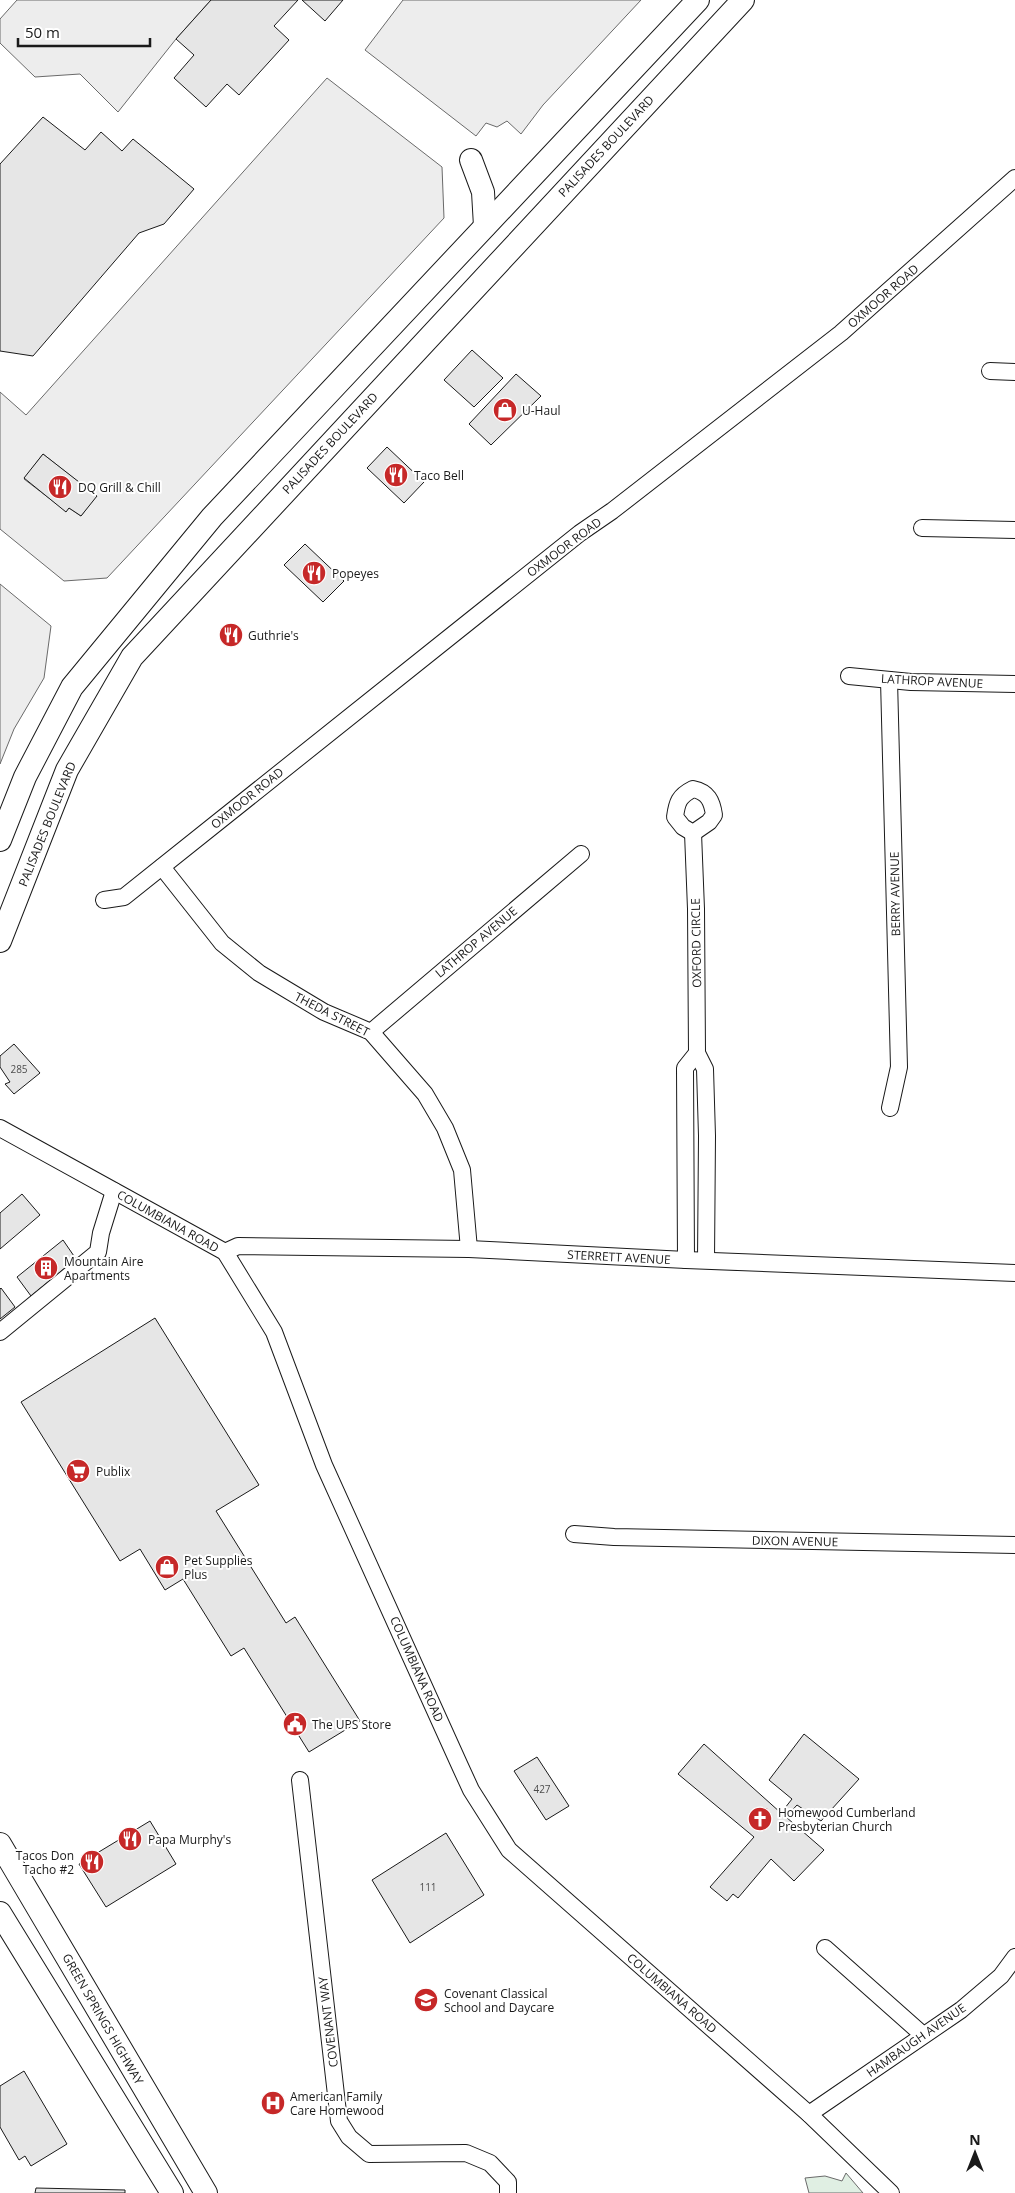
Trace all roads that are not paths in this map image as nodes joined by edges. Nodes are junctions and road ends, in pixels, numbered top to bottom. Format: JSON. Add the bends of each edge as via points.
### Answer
{"nodes":[{"id":1,"x":675,"y":0,"type":"edge"},
{"id":2,"x":698,"y":0,"type":"edge"},
{"id":3,"x":743,"y":0,"type":"edge"},
{"id":4,"x":622,"y":79,"type":"junction"},
{"id":5,"x":471,"y":160,"type":"dead end"},
{"id":6,"x":1015,"y":178,"type":"edge"},
{"id":7,"x":995,"y":198,"type":"junction"},
{"id":8,"x":1015,"y":198,"type":"edge"},
{"id":9,"x":485,"y":226,"type":"junction"},
{"id":10,"x":990,"y":371,"type":"dead end"},
{"id":11,"x":1015,"y":372,"type":"edge"},
{"id":12,"x":922,"y":528,"type":"dead end"},
{"id":13,"x":1015,"y":530,"type":"edge"},
{"id":14,"x":849,"y":676,"type":"dead end"},
{"id":15,"x":889,"y":680,"type":"junction"},
{"id":16,"x":1015,"y":684,"type":"edge"},
{"id":17,"x":693,"y":832,"type":"dead end"},
{"id":18,"x":0,"y":840,"type":"edge"},
{"id":19,"x":581,"y":854,"type":"dead end"},
{"id":20,"x":162,"y":867,"type":"junction"},
{"id":21,"x":104,"y":900,"type":"dead end"},
{"id":22,"x":0,"y":940,"type":"edge"},
{"id":23,"x":371,"y":1032,"type":"junction"},
{"id":24,"x":697,"y":1053,"type":"junction"},
{"id":25,"x":890,"y":1108,"type":"dead end"},
{"id":26,"x":0,"y":1128,"type":"edge"},
{"id":27,"x":686,"y":1136,"type":"junction"},
{"id":28,"x":707,"y":1136,"type":"junction"},
{"id":29,"x":114,"y":1191,"type":"junction"},
{"id":30,"x":469,"y":1249,"type":"junction"},
{"id":31,"x":224,"y":1252,"type":"junction"},
{"id":32,"x":686,"y":1260,"type":"junction"},
{"id":33,"x":706,"y":1260,"type":"junction"},
{"id":34,"x":1015,"y":1273,"type":"edge"},
{"id":35,"x":0,"y":1332,"type":"edge"},
{"id":36,"x":574,"y":1534,"type":"dead end"},
{"id":37,"x":1015,"y":1546,"type":"edge"},
{"id":38,"x":300,"y":1780,"type":"dead end"},
{"id":39,"x":0,"y":1844,"type":"edge"},
{"id":40,"x":0,"y":1913,"type":"edge"},
{"id":41,"x":825,"y":1948,"type":"dead end"},
{"id":42,"x":1015,"y":1957,"type":"edge"},
{"id":43,"x":923,"y":2035,"type":"junction"},
{"id":44,"x":809,"y":2114,"type":"junction"},
{"id":45,"x":172,"y":2193,"type":"edge"},
{"id":46,"x":206,"y":2193,"type":"edge"},
{"id":47,"x":508,"y":2193,"type":"edge"},
{"id":48,"x":891,"y":2193,"type":"edge"}],
"edges":[{"from":1,"to":4,"type":"main road"},
{"from":2,"to":4,"type":"main road"},
{"from":3,"to":22,"type":"main road","name":"PALISADES BOULEVARD","via":[[132,657],[67,770]]},
{"from":4,"to":9,"type":"main road"},
{"from":5,"to":9,"type":"main road","via":[[483,192]]},
{"from":6,"to":7,"type":"street","name":"OXMOOR ROAD"},
{"from":7,"to":8,"type":"street"},
{"from":7,"to":20,"type":"street","name":"OXMOOR ROAD","via":[[841,333],[580,533]]},
{"from":9,"to":18,"type":"main road","via":[[212,517],[72,687],[25,777]]},
{"from":10,"to":11,"type":"street"},
{"from":12,"to":13,"type":"street"},
{"from":14,"to":15,"type":"street","name":"LATHROP AVENUE"},
{"from":15,"to":16,"type":"street","name":"LATHROP AVENUE"},
{"from":15,"to":25,"type":"street","name":"BERRY AVENUE","via":[[899,1066]]},
{"from":17,"to":24,"type":"street","name":"OXFORD CIRCLE"},
{"from":19,"to":23,"type":"street","name":"LATHROP AVENUE"},
{"from":20,"to":21,"type":"street","name":"OXMOOR ROAD","via":[[124,896]]},
{"from":20,"to":23,"type":"street","name":"THEDA STREET","via":[[222,943],[259,973],[324,1012]]},
{"from":23,"to":30,"type":"street","name":"THEDA STREET","via":[[425,1094],[445,1128],[462,1170]]},
{"from":24,"to":27,"type":"street","via":[[685,1068]]},
{"from":24,"to":28,"type":"street","name":"OXFORD CIRCLE","via":[[705,1069]]},
{"from":26,"to":29,"type":"street","name":"COLUMBIANA ROAD"},
{"from":27,"to":28,"type":"street"},
{"from":27,"to":32,"type":"street"},
{"from":28,"to":33,"type":"street","name":"OXFORD CIRCLE"},
{"from":29,"to":31,"type":"street","name":"COLUMBIANA ROAD"},
{"from":29,"to":35,"type":"street","via":[[98,1252]]},
{"from":30,"to":31,"type":"street","name":"STERRETT AVENUE","via":[[238,1246]]},
{"from":30,"to":32,"type":"street","name":"STERRETT AVENUE"},
{"from":31,"to":44,"type":"street","name":"COLUMBIANA ROAD","via":[[274,1332],[324,1465],[460,1766],[471,1790],[510,1850]]},
{"from":32,"to":33,"type":"street","name":"STERRETT AVENUE"},
{"from":33,"to":34,"type":"street","name":"STERRETT AVENUE"},
{"from":36,"to":37,"type":"street","name":"DIXON AVENUE"},
{"from":38,"to":47,"type":"street","name":"COVENANT WAY","via":[[339,2121],[349,2137],[370,2154],[466,2153],[490,2163],[508,2182]]},
{"from":39,"to":46,"type":"main road","name":"GREEN SPRINGS HIGHWAY"},
{"from":40,"to":45,"type":"main road"},
{"from":41,"to":43,"type":"street"},
{"from":42,"to":43,"type":"street","name":"HAMBAUGH AVENUE","via":[[1001,1976],[968,2005]]},
{"from":43,"to":44,"type":"street","name":"HAMBAUGH AVENUE"},
{"from":44,"to":48,"type":"street","name":"COLUMBIANA ROAD"}]}
